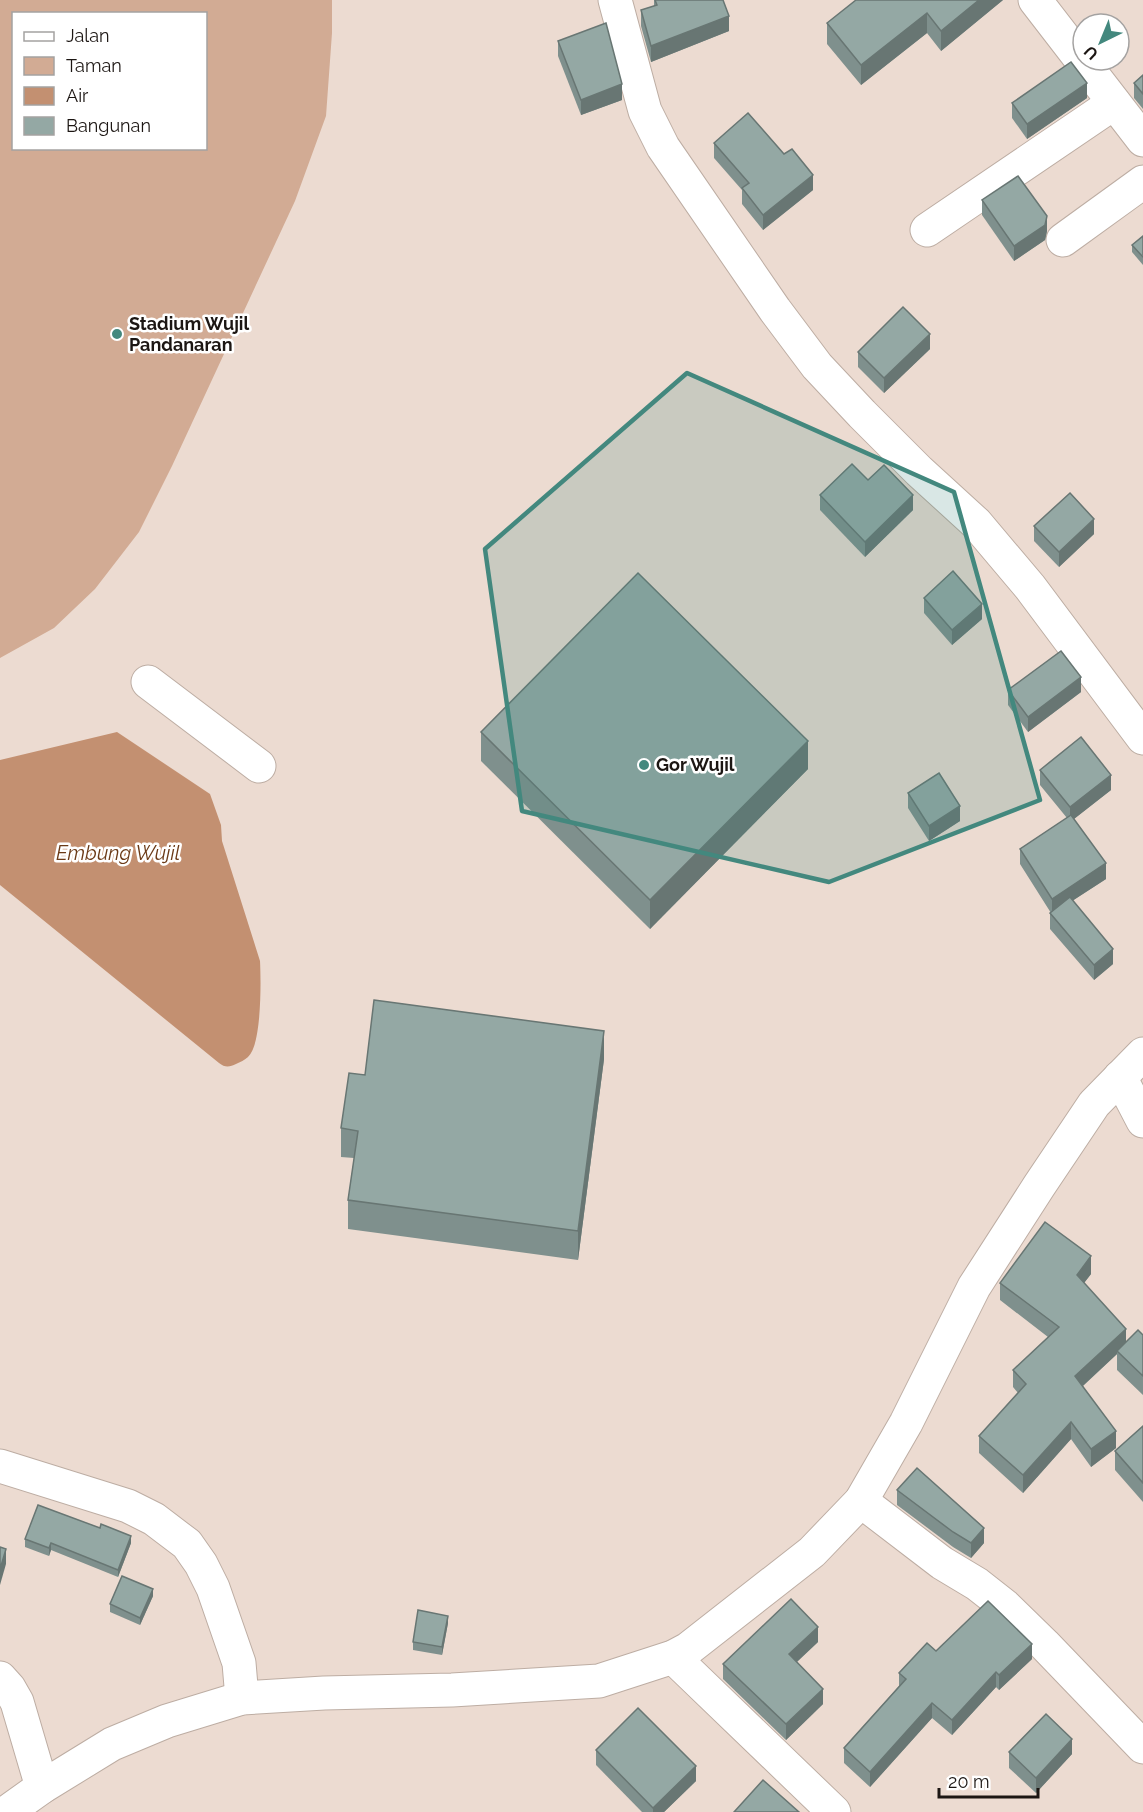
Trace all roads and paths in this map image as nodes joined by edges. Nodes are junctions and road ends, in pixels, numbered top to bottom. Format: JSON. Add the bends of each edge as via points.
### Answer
{"nodes":[{"id":1,"x":616,"y":0,"type":"edge"},
{"id":2,"x":1035,"y":0,"type":"edge"},
{"id":3,"x":1114,"y":103,"type":"junction"},
{"id":4,"x":1143,"y":140,"type":"edge"},
{"id":5,"x":1143,"y":182,"type":"edge"},
{"id":6,"x":927,"y":230,"type":"dead end"},
{"id":7,"x":1063,"y":240,"type":"dead end"},
{"id":8,"x":148,"y":682,"type":"dead end"},
{"id":9,"x":1143,"y":738,"type":"edge"},
{"id":10,"x":259,"y":766,"type":"dead end"},
{"id":11,"x":1143,"y":1054,"type":"edge"},
{"id":12,"x":1120,"y":1077,"type":"junction"},
{"id":13,"x":1143,"y":1121,"type":"edge"},
{"id":14,"x":0,"y":1466,"type":"edge"},
{"id":15,"x":861,"y":1501,"type":"junction"},
{"id":16,"x":673,"y":1657,"type":"junction"},
{"id":17,"x":0,"y":1678,"type":"edge"},
{"id":18,"x":242,"y":1698,"type":"junction"},
{"id":19,"x":1143,"y":1747,"type":"edge"},
{"id":20,"x":42,"y":1787,"type":"junction"},
{"id":21,"x":7,"y":1812,"type":"edge"},
{"id":22,"x":834,"y":1812,"type":"edge"}],
"edges":[{"from":1,"to":9,"type":"street","via":[[645,111],[663,147],[775,310],[862,414],[976,523],[1030,587]]},
{"from":2,"to":3,"type":"street"},
{"from":3,"to":4,"type":"street"},
{"from":3,"to":6,"type":"street"},
{"from":5,"to":7,"type":"street"},
{"from":8,"to":10,"type":"street"},
{"from":11,"to":12,"type":"street"},
{"from":12,"to":13,"type":"street"},
{"from":12,"to":15,"type":"street","via":[[1094,1104],[974,1287],[906,1423]]},
{"from":14,"to":18,"type":"street","via":[[128,1506],[154,1519],[186,1544],[213,1588],[239,1663]]},
{"from":15,"to":16,"type":"street","via":[[812,1552]]},
{"from":15,"to":19,"type":"street","via":[[1005,1606]]},
{"from":16,"to":18,"type":"street","via":[[599,1681]]},
{"from":16,"to":22,"type":"street"},
{"from":17,"to":20,"type":"street","via":[[17,1702]]},
{"from":18,"to":20,"type":"street","via":[[167,1721],[112,1744]]},
{"from":20,"to":21,"type":"street"}]}
